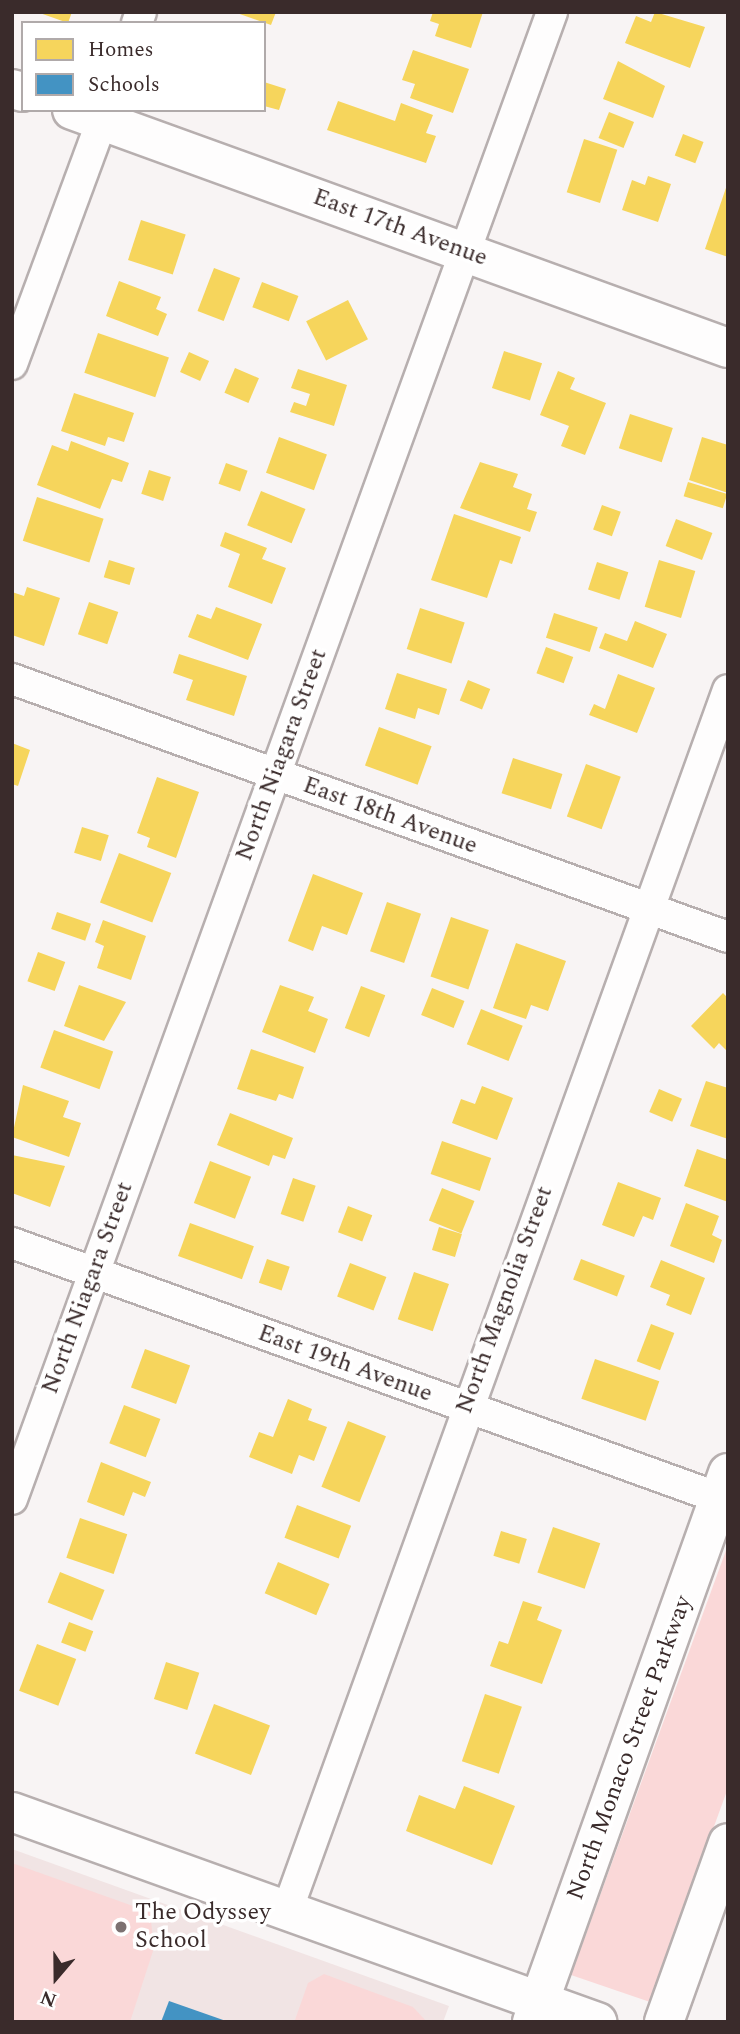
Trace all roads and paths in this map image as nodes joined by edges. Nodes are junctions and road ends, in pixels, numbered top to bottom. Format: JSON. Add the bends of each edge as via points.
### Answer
{"nodes":[{"id":1,"x":552,"y":12,"type":"edge"},
{"id":2,"x":93,"y":114,"type":"edge"},
{"id":3,"x":467,"y":252,"type":"junction"},
{"id":4,"x":728,"y":348,"type":"edge"},
{"id":5,"x":12,"y":364,"type":"edge"},
{"id":6,"x":12,"y":679,"type":"edge"},
{"id":7,"x":728,"y":691,"type":"edge"},
{"id":8,"x":275,"y":774,"type":"junction"},
{"id":9,"x":648,"y":909,"type":"junction"},
{"id":10,"x":728,"y":937,"type":"edge"},
{"id":11,"x":12,"y":1243,"type":"edge"},
{"id":12,"x":94,"y":1273,"type":"junction"},
{"id":13,"x":466,"y":1408,"type":"junction"},
{"id":14,"x":723,"y":1486,"type":"edge"},
{"id":15,"x":12,"y":1499,"type":"edge"},
{"id":16,"x":12,"y":1812,"type":"edge"},
{"id":17,"x":728,"y":1843,"type":"edge"},
{"id":18,"x":287,"y":1911,"type":"junction"},
{"id":19,"x":535,"y":2012,"type":"edge"},
{"id":20,"x":597,"y":2022,"type":"edge"},
{"id":21,"x":664,"y":2022,"type":"edge"}],
"edges":[{"from":1,"to":3,"type":"street","name":"North Niagara Street"},
{"from":2,"to":3,"type":"main road","name":"East 17th Avenue"},
{"from":2,"to":5,"type":"street"},
{"from":3,"to":4,"type":"main road","name":"East 17th Avenue"},
{"from":3,"to":8,"type":"street","name":"North Niagara Street"},
{"from":6,"to":8,"type":"street","name":"East 18th Avenue"},
{"from":7,"to":9,"type":"street","name":"North Magnolia Street"},
{"from":8,"to":9,"type":"street","name":"East 18th Avenue"},
{"from":8,"to":12,"type":"street","name":"North Niagara Street"},
{"from":9,"to":10,"type":"street","name":"East 18th Avenue"},
{"from":9,"to":13,"type":"street","name":"North Magnolia Street"},
{"from":11,"to":12,"type":"street","name":"East 19th Avenue"},
{"from":12,"to":13,"type":"street","name":"East 19th Avenue"},
{"from":12,"to":15,"type":"street","name":"North Niagara Street"},
{"from":13,"to":14,"type":"street","name":"East 19th Avenue"},
{"from":13,"to":18,"type":"street","name":"North Magnolia Street"},
{"from":14,"to":19,"type":"main road","name":"North Monaco Street Parkway"},
{"from":16,"to":18,"type":"main road"},
{"from":17,"to":21,"type":"main road"},
{"from":18,"to":19,"type":"main road"},
{"from":19,"to":20,"type":"main road"}]}
